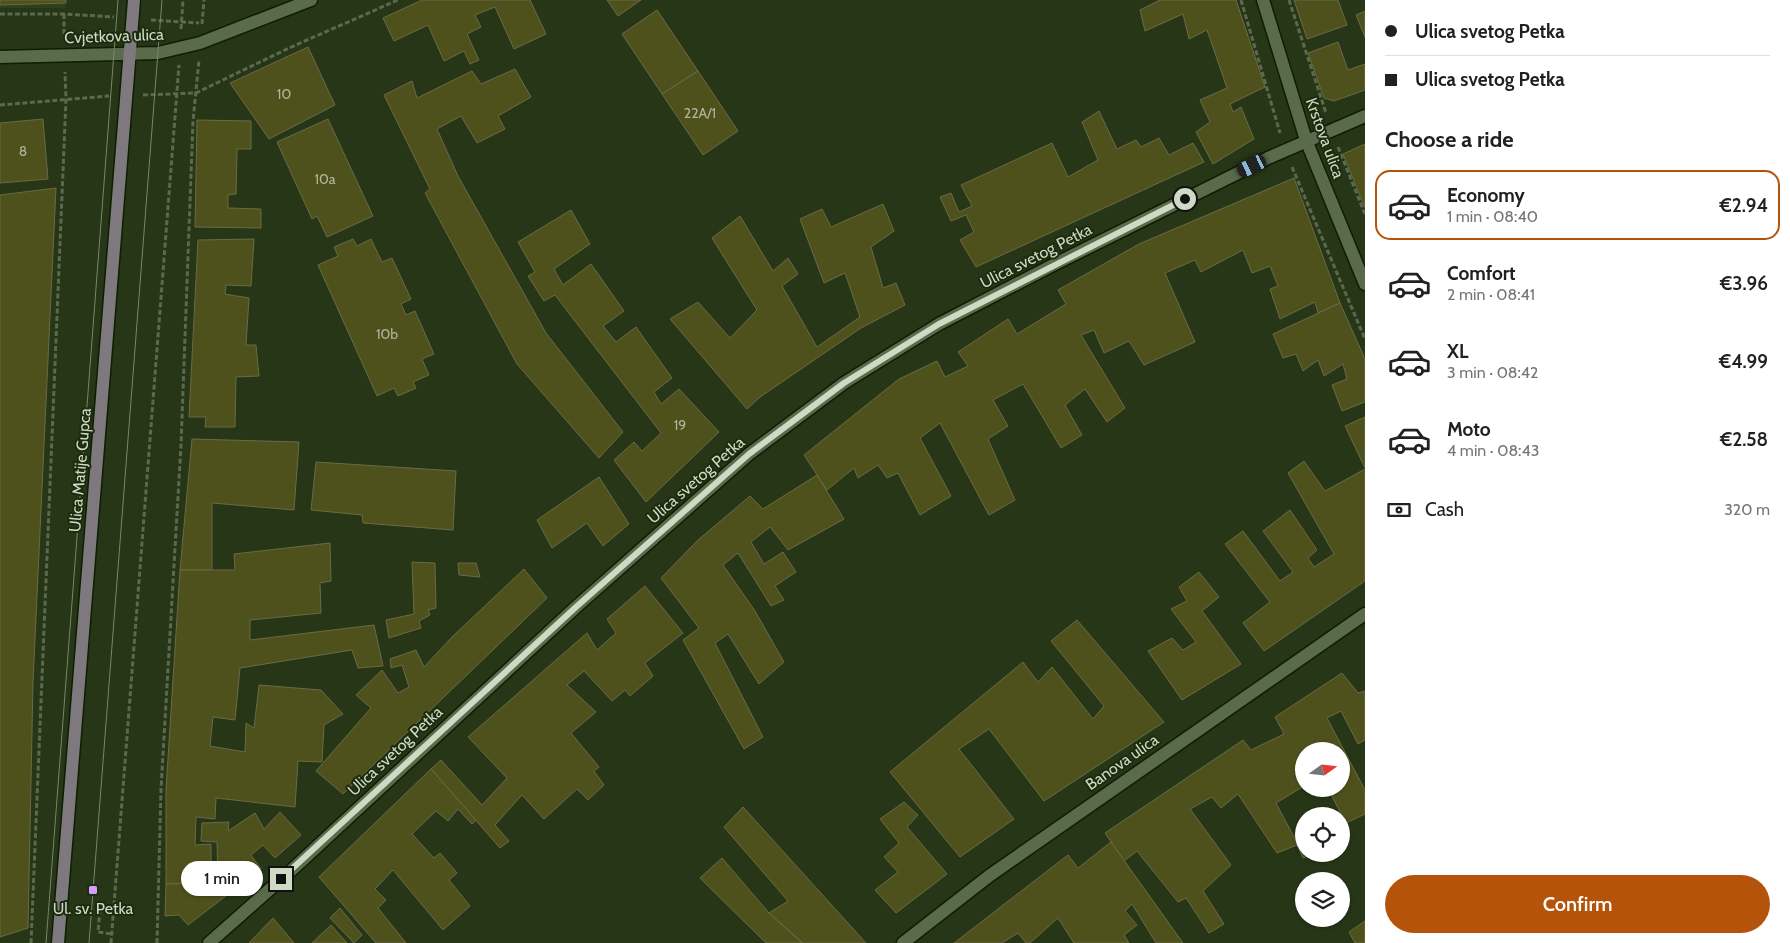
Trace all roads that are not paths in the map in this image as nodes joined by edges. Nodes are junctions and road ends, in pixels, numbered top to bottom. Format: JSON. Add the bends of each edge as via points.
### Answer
{"nodes":[{"id":1,"x":134,"y":0,"type":"edge"},
{"id":2,"x":311,"y":0,"type":"edge"},
{"id":3,"x":1263,"y":0,"type":"edge"},
{"id":4,"x":130,"y":55,"type":"junction"},
{"id":5,"x":0,"y":57,"type":"edge"},
{"id":6,"x":1365,"y":116,"type":"edge"},
{"id":7,"x":1306,"y":140,"type":"junction"},
{"id":8,"x":1365,"y":284,"type":"edge"},
{"id":9,"x":1365,"y":614,"type":"edge"},
{"id":10,"x":58,"y":943,"type":"edge"},
{"id":11,"x":209,"y":943,"type":"edge"},
{"id":12,"x":903,"y":943,"type":"edge"}],
"edges":[{"from":1,"to":4,"type":"main road","name":"Ulica Matije Gupca"},
{"from":2,"to":4,"type":"street","name":"Cvjetkova ulica","via":[[181,49]]},
{"from":3,"to":7,"type":"street","name":"Krstova ulica"},
{"from":4,"to":5,"type":"street","name":"Cvjetkova ulica"},
{"from":4,"to":10,"type":"main road","name":"Ulica Matije Gupca"},
{"from":6,"to":7,"type":"street","name":"Ulica svetog Petka"},
{"from":7,"to":8,"type":"street","name":"Krstova ulica"},
{"from":7,"to":11,"type":"street","name":"Ulica svetog Petka","via":[[939,324],[844,383],[749,454],[576,607]]},
{"from":9,"to":12,"type":"street","name":"Banova ulica","via":[[989,876]]}]}
